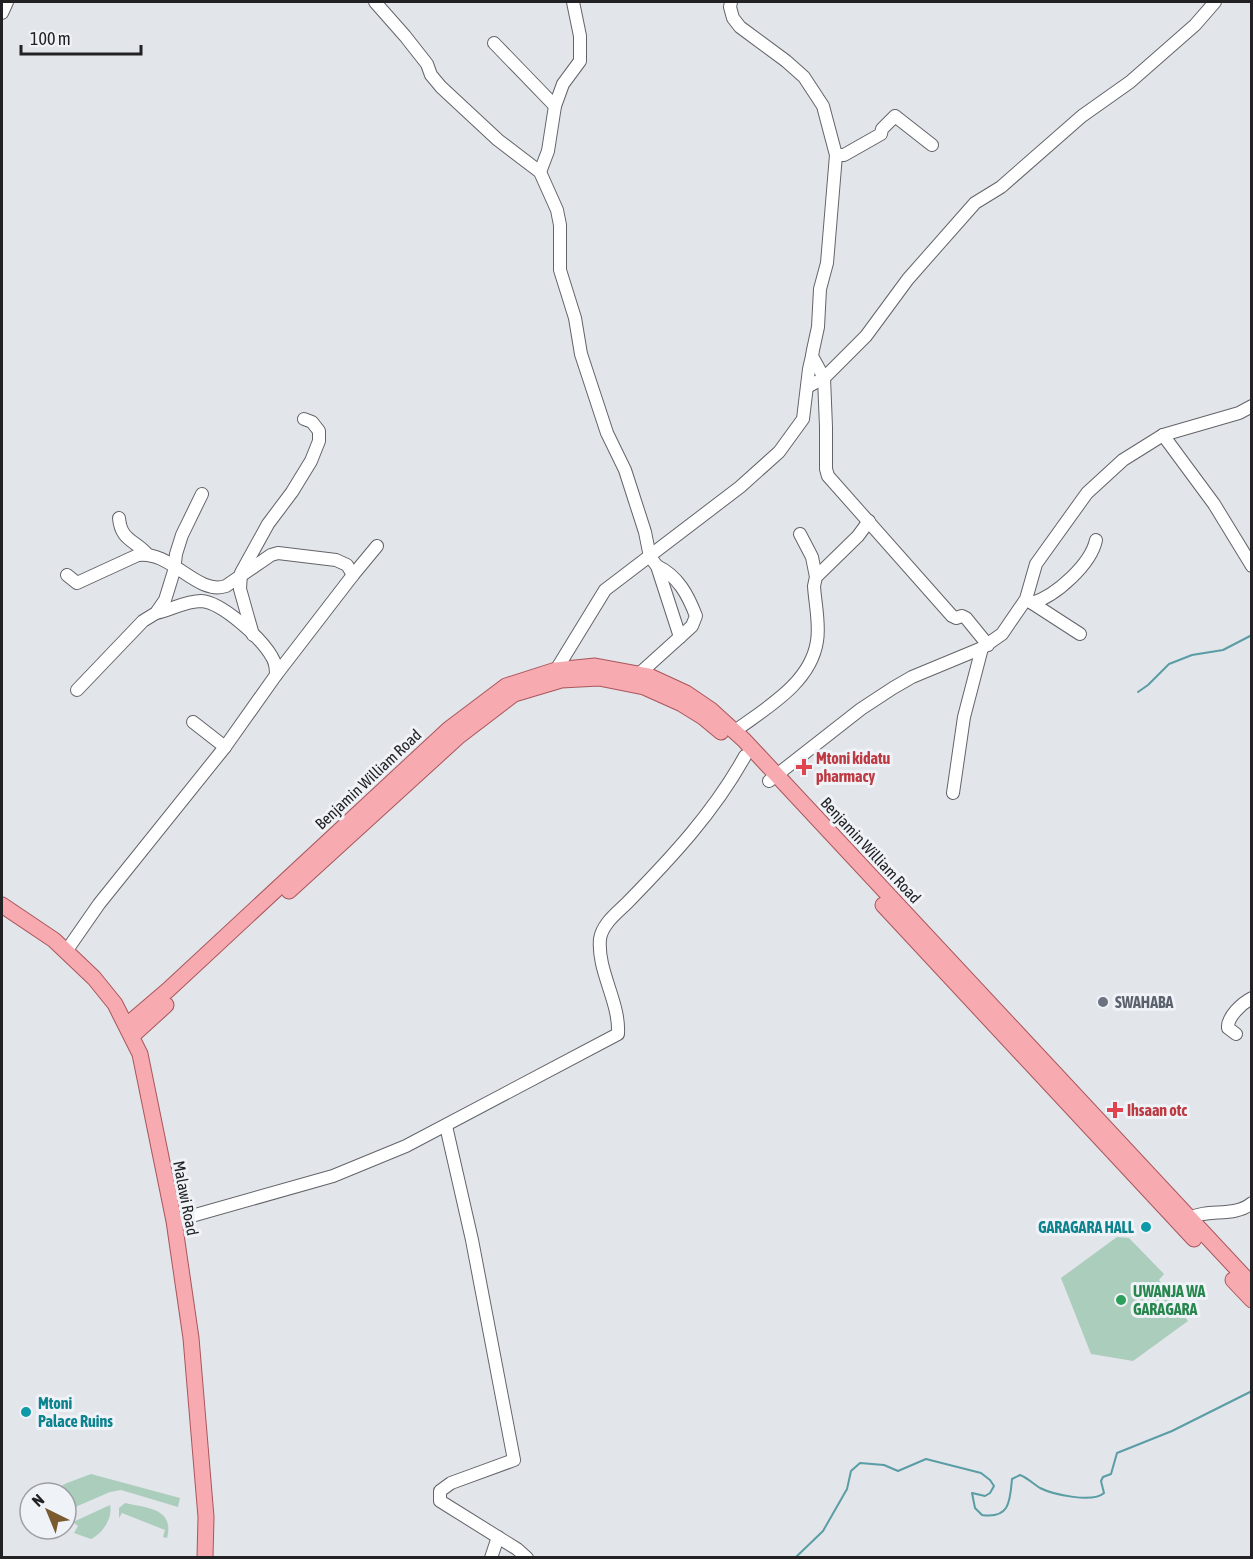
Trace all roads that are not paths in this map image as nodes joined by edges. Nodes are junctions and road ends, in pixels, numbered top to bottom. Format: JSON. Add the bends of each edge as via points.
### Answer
{"nodes":[{"id":1,"x":7,"y":2,"type":"edge"},
{"id":2,"x":375,"y":2,"type":"edge"},
{"id":3,"x":573,"y":2,"type":"edge"},
{"id":4,"x":731,"y":2,"type":"edge"},
{"id":5,"x":1215,"y":2,"type":"edge"},
{"id":6,"x":2,"y":13,"type":"edge"},
{"id":7,"x":494,"y":43,"type":"dead end"},
{"id":8,"x":555,"y":106,"type":"junction"},
{"id":9,"x":932,"y":145,"type":"dead end"},
{"id":10,"x":836,"y":155,"type":"junction"},
{"id":11,"x":540,"y":172,"type":"junction"},
{"id":12,"x":812,"y":356,"type":"junction"},
{"id":13,"x":808,"y":374,"type":"junction"},
{"id":14,"x":822,"y":374,"type":"junction"},
{"id":15,"x":807,"y":387,"type":"junction"},
{"id":16,"x":1251,"y":406,"type":"edge"},
{"id":17,"x":304,"y":419,"type":"dead end"},
{"id":18,"x":1163,"y":435,"type":"junction"},
{"id":19,"x":202,"y":494,"type":"dead end"},
{"id":20,"x":119,"y":518,"type":"dead end"},
{"id":21,"x":869,"y":521,"type":"junction"},
{"id":22,"x":800,"y":534,"type":"dead end"},
{"id":23,"x":1096,"y":540,"type":"dead end"},
{"id":24,"x":377,"y":546,"type":"dead end"},
{"id":25,"x":147,"y":554,"type":"junction"},
{"id":26,"x":653,"y":562,"type":"junction"},
{"id":27,"x":174,"y":566,"type":"junction"},
{"id":28,"x":1251,"y":566,"type":"edge"},
{"id":29,"x":353,"y":574,"type":"junction"},
{"id":30,"x":67,"y":575,"type":"dead end"},
{"id":31,"x":240,"y":577,"type":"junction"},
{"id":32,"x":816,"y":577,"type":"junction"},
{"id":33,"x":1029,"y":601,"type":"junction"},
{"id":34,"x":156,"y":613,"type":"junction"},
{"id":35,"x":1080,"y":634,"type":"dead end"},
{"id":36,"x":253,"y":635,"type":"junction"},
{"id":37,"x":680,"y":637,"type":"junction"},
{"id":38,"x":985,"y":647,"type":"junction"},
{"id":39,"x":556,"y":670,"type":"junction"},
{"id":40,"x":276,"y":675,"type":"junction"},
{"id":41,"x":638,"y":679,"type":"junction"},
{"id":42,"x":76,"y":690,"type":"dead end"},
{"id":43,"x":194,"y":722,"type":"dead end"},
{"id":44,"x":735,"y":731,"type":"junction"},
{"id":45,"x":225,"y":747,"type":"junction"},
{"id":46,"x":746,"y":756,"type":"junction"},
{"id":47,"x":772,"y":778,"type":"junction"},
{"id":48,"x":953,"y":793,"type":"dead end"},
{"id":49,"x":2,"y":905,"type":"edge"},
{"id":50,"x":67,"y":950,"type":"junction"},
{"id":51,"x":1251,"y":998,"type":"edge"},
{"id":52,"x":116,"y":1004,"type":"junction"},
{"id":53,"x":154,"y":1010,"type":"junction"},
{"id":54,"x":129,"y":1030,"type":"junction"},
{"id":55,"x":1236,"y":1034,"type":"dead end"},
{"id":56,"x":140,"y":1054,"type":"junction"},
{"id":57,"x":446,"y":1126,"type":"junction"},
{"id":58,"x":1251,"y":1203,"type":"edge"},
{"id":59,"x":1189,"y":1218,"type":"junction"},
{"id":60,"x":174,"y":1221,"type":"junction"},
{"id":61,"x":1251,"y":1285,"type":"edge"},
{"id":62,"x":1251,"y":1300,"type":"edge"},
{"id":63,"x":498,"y":1537,"type":"junction"},
{"id":64,"x":205,"y":1557,"type":"edge"},
{"id":65,"x":491,"y":1557,"type":"edge"},
{"id":66,"x":527,"y":1557,"type":"edge"}],
"edges":[{"from":1,"to":6,"type":"street"},
{"from":2,"to":11,"type":"street","via":[[427,64],[441,87],[498,140]]},
{"from":3,"to":8,"type":"street","via":[[580,61],[563,84]]},
{"from":4,"to":10,"type":"street","via":[[733,18],[740,27],[804,77],[823,106]]},
{"from":5,"to":14,"type":"street","via":[[1195,25],[1130,82],[1082,116],[1001,187],[975,203],[908,279],[866,336]]},
{"from":7,"to":8,"type":"street"},
{"from":8,"to":11,"type":"street","via":[[548,152]]},
{"from":9,"to":10,"type":"street","via":[[896,116],[881,134],[844,155]]},
{"from":10,"to":12,"type":"street","via":[[827,263]]},
{"from":11,"to":26,"type":"street","via":[[557,210],[560,270],[581,354],[607,433],[625,470]]},
{"from":12,"to":13,"type":"street"},
{"from":12,"to":14,"type":"street"},
{"from":13,"to":14,"type":"street"},
{"from":13,"to":15,"type":"street"},
{"from":14,"to":15,"type":"street"},
{"from":14,"to":21,"type":"street","via":[[828,476]]},
{"from":15,"to":26,"type":"street","via":[[803,419],[779,452]]},
{"from":16,"to":18,"type":"street"},
{"from":17,"to":31,"type":"street","via":[[319,430],[315,453],[268,524]]},
{"from":18,"to":28,"type":"street","via":[[1214,504]]},
{"from":18,"to":33,"type":"street","via":[[1124,460],[1087,493],[1036,564]]},
{"from":19,"to":27,"type":"street","via":[[182,535]]},
{"from":20,"to":25,"type":"street","via":[[122,531]]},
{"from":21,"to":32,"type":"street"},
{"from":21,"to":38,"type":"street","via":[[952,616],[966,618]]},
{"from":22,"to":32,"type":"street","via":[[812,557]]},
{"from":23,"to":33,"type":"street","via":[[1090,558],[1049,596]]},
{"from":24,"to":29,"type":"street"},
{"from":25,"to":27,"type":"street"},
{"from":25,"to":30,"type":"street","via":[[76,583]]},
{"from":26,"to":37,"type":"street"},
{"from":26,"to":37,"type":"street","via":[[683,589],[696,616]]},
{"from":26,"to":39,"type":"street","via":[[601,595]]},
{"from":27,"to":31,"type":"street","via":[[214,588]]},
{"from":27,"to":34,"type":"street","via":[[165,600]]},
{"from":29,"to":31,"type":"street","via":[[347,565],[336,560],[278,553]]},
{"from":29,"to":40,"type":"street"},
{"from":31,"to":36,"type":"street"},
{"from":32,"to":44,"type":"street","via":[[817,640],[807,670]]},
{"from":33,"to":35,"type":"street"},
{"from":33,"to":38,"type":"street","via":[[1002,634]]},
{"from":34,"to":36,"type":"street","via":[[203,601],[232,615]]},
{"from":34,"to":42,"type":"street","via":[[143,621]]},
{"from":36,"to":40,"type":"street","via":[[272,656]]},
{"from":37,"to":41,"type":"street"},
{"from":38,"to":47,"type":"street","via":[[893,688]]},
{"from":38,"to":48,"type":"street","via":[[964,717]]},
{"from":39,"to":41,"type":"main road","name":"Benjamin William Road","via":[[595,666]]},
{"from":39,"to":53,"type":"main road","name":"Benjamin William Road","via":[[506,686],[449,729]]},
{"from":40,"to":45,"type":"street"},
{"from":41,"to":44,"type":"main road","name":"Benjamin William Road","via":[[650,676],[686,693]]},
{"from":41,"to":46,"type":"main road","name":"Benjamin William Road","via":[[704,717]]},
{"from":41,"to":53,"type":"main road","name":"Benjamin William Road","via":[[561,680],[514,694],[459,736]]},
{"from":43,"to":45,"type":"street"},
{"from":44,"to":47,"type":"main road","name":"Benjamin William Road"},
{"from":45,"to":50,"type":"street","via":[[99,904]]},
{"from":46,"to":47,"type":"main road","name":"Benjamin William Road"},
{"from":46,"to":57,"type":"street","via":[[701,823],[602,931],[600,948],[618,1034]]},
{"from":47,"to":59,"type":"main road","name":"Benjamin William Road"},
{"from":47,"to":62,"type":"main road","name":"Benjamin William Road","via":[[1042,1077]]},
{"from":49,"to":50,"type":"main road","name":"Malawi Road"},
{"from":50,"to":52,"type":"main road","name":"Malawi Road"},
{"from":51,"to":55,"type":"street","via":[[1227,1022],[1227,1028]]},
{"from":52,"to":53,"type":"main road","via":[[134,1011]]},
{"from":52,"to":54,"type":"main road","name":"Malawi Road"},
{"from":53,"to":54,"type":"main road","name":"Benjamin William Road"},
{"from":53,"to":56,"type":"main road"},
{"from":54,"to":56,"type":"main road","name":"Malawi Road"},
{"from":56,"to":60,"type":"main road","name":"Malawi Road"},
{"from":57,"to":60,"type":"street","via":[[384,1157],[333,1176]]},
{"from":57,"to":63,"type":"street","via":[[514,1460],[451,1483],[440,1491],[440,1501]]},
{"from":58,"to":59,"type":"street","via":[[1239,1211]]},
{"from":59,"to":61,"type":"main road","name":"Benjamin William Road"},
{"from":60,"to":64,"type":"main road","name":"Malawi Road","via":[[195,1375],[206,1517]]},
{"from":63,"to":65,"type":"street"},
{"from":63,"to":66,"type":"street"}]}
